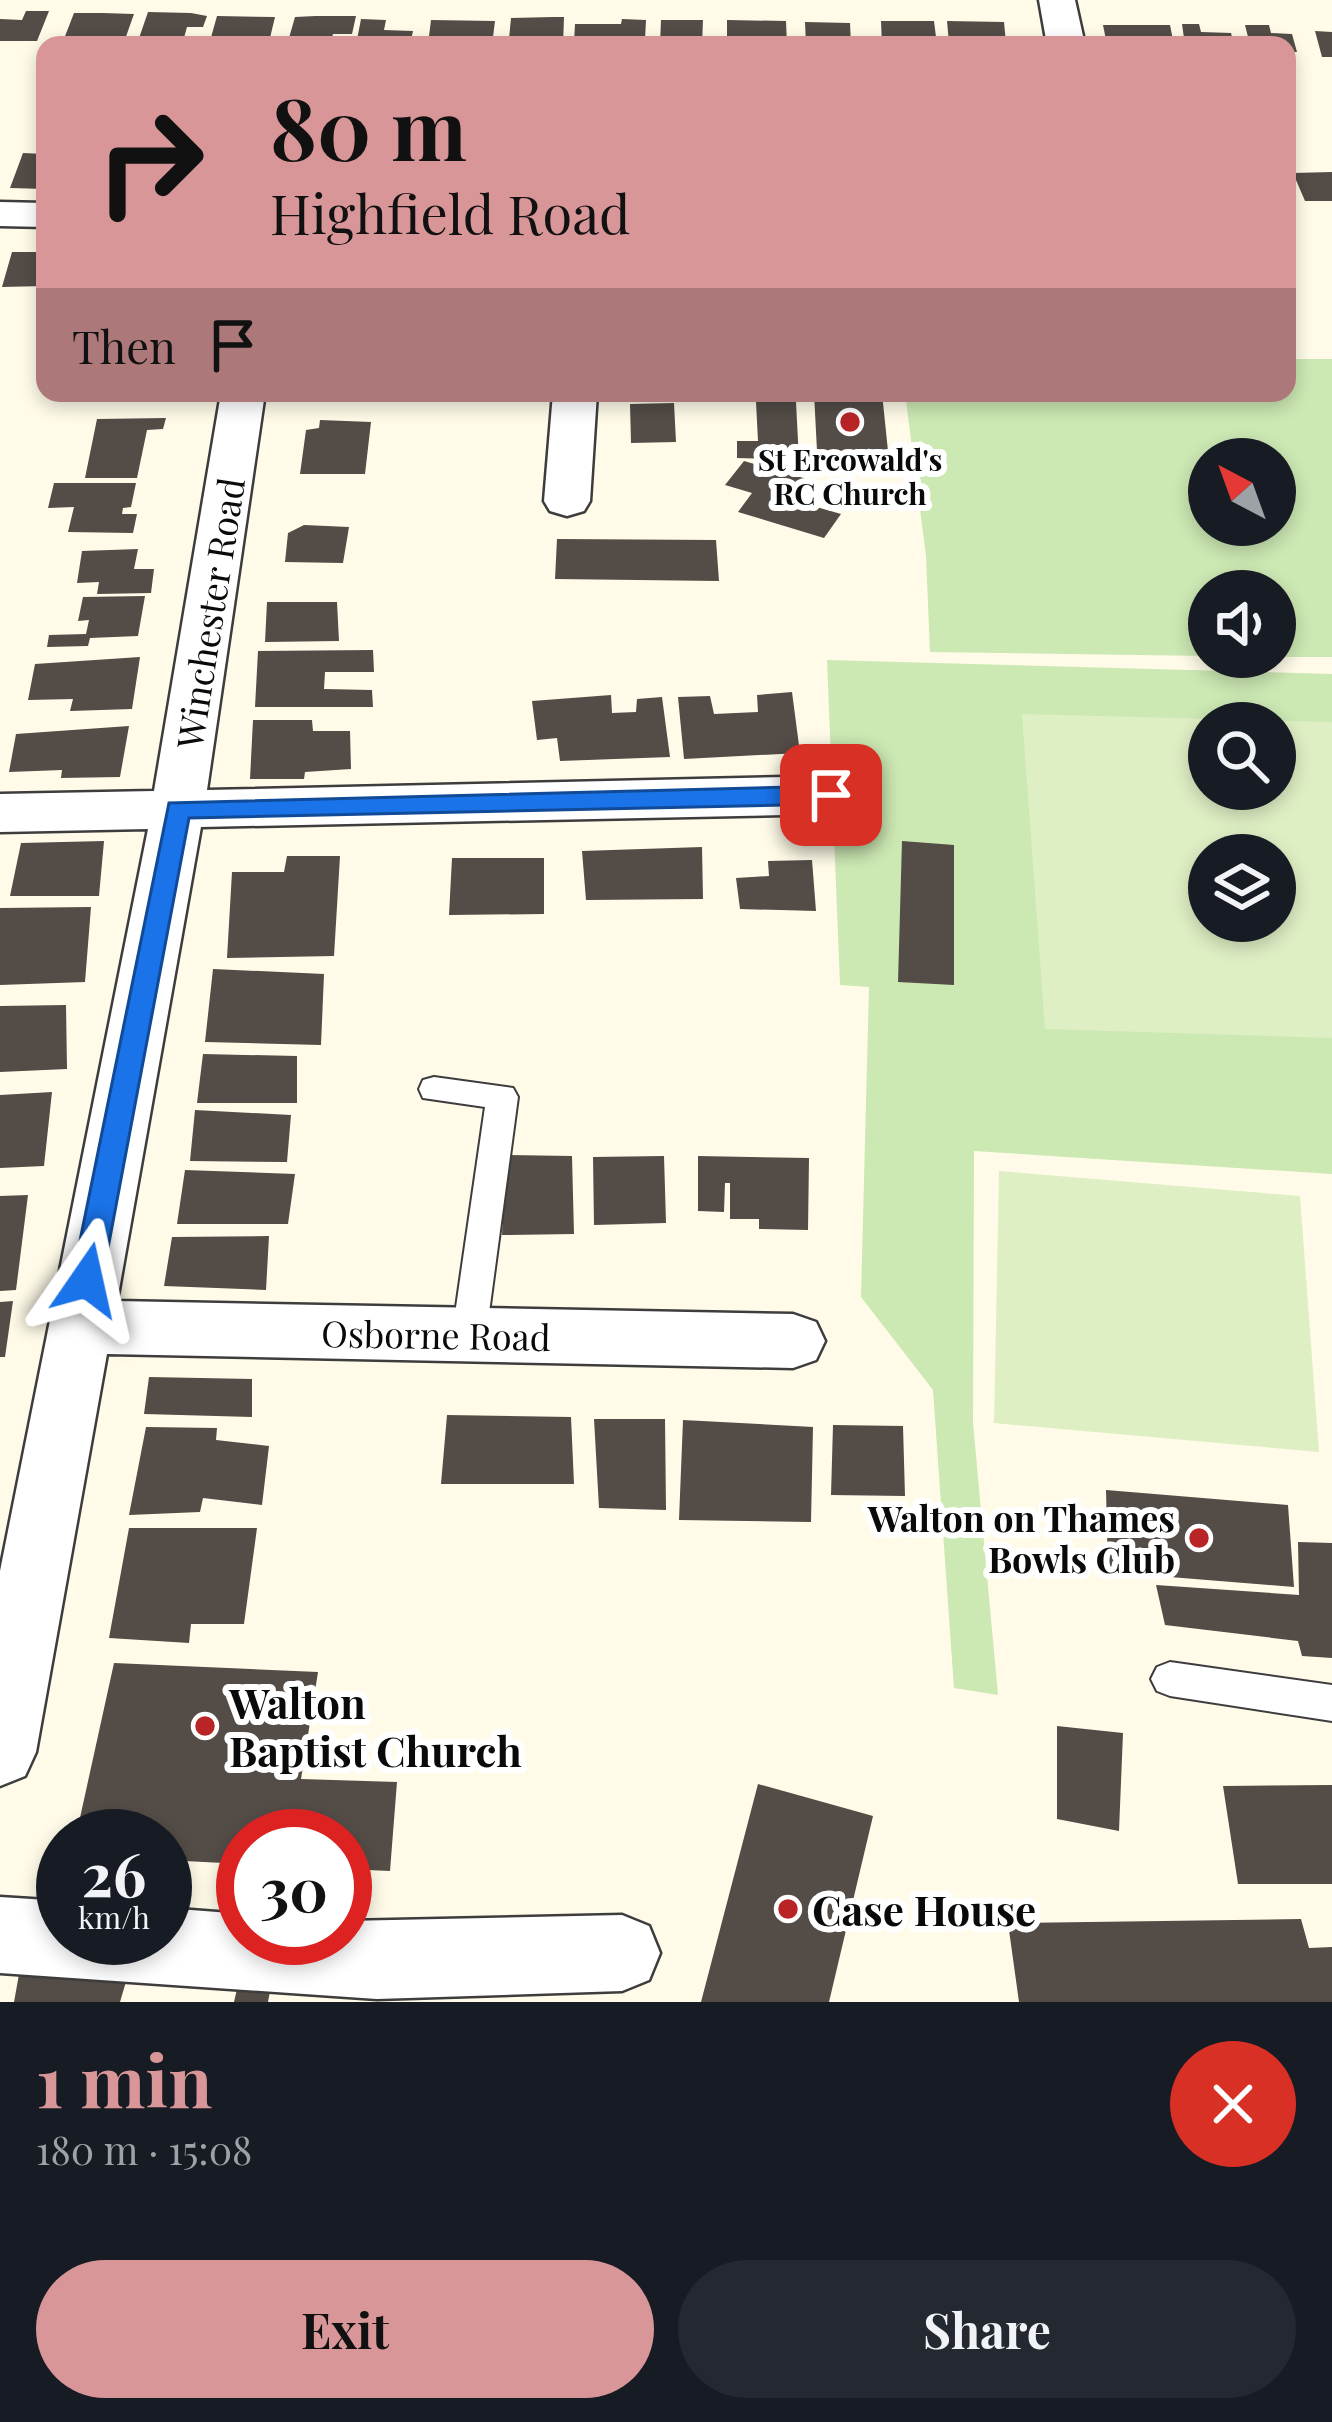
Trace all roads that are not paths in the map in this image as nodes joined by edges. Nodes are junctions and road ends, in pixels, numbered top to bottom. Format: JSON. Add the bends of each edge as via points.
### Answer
{"nodes":[{"id":1,"x":1057,"y":0,"type":"edge"},
{"id":2,"x":1064,"y":36,"type":"edge"},
{"id":3,"x":0,"y":214,"type":"edge"},
{"id":4,"x":36,"y":215,"type":"edge"},
{"id":5,"x":243,"y":402,"type":"edge"},
{"id":6,"x":573,"y":402,"type":"edge"},
{"id":7,"x":567,"y":501,"type":"dead end"},
{"id":8,"x":831,"y":795,"type":"dead end"},
{"id":9,"x":178,"y":809,"type":"junction"},
{"id":10,"x":0,"y":813,"type":"edge"},
{"id":11,"x":434,"y":1090,"type":"dead end"},
{"id":12,"x":78,"y":1328,"type":"junction"},
{"id":13,"x":469,"y":1335,"type":"junction"},
{"id":14,"x":793,"y":1341,"type":"dead end"},
{"id":15,"x":1170,"y":1678,"type":"dead end"},
{"id":16,"x":1332,"y":1703,"type":"edge"},
{"id":17,"x":0,"y":1752,"type":"edge"},
{"id":18,"x":0,"y":1935,"type":"edge"},
{"id":19,"x":622,"y":1953,"type":"dead end"}],
"edges":[{"from":1,"to":2,"type":"street"},
{"from":3,"to":4,"type":"street"},
{"from":5,"to":9,"type":"street","name":"Winchester Road"},
{"from":6,"to":7,"type":"street"},
{"from":8,"to":9,"type":"street"},
{"from":9,"to":10,"type":"street"},
{"from":9,"to":12,"type":"street","name":"Winchester Road"},
{"from":11,"to":13,"type":"lane","via":[[502,1096]]},
{"from":12,"to":13,"type":"street","name":"Osborne Road"},
{"from":12,"to":17,"type":"street","name":"Winchester Road"},
{"from":13,"to":14,"type":"street","name":"Osborne Road"},
{"from":15,"to":16,"type":"lane"},
{"from":18,"to":19,"type":"street","via":[[377,1961]]}]}
